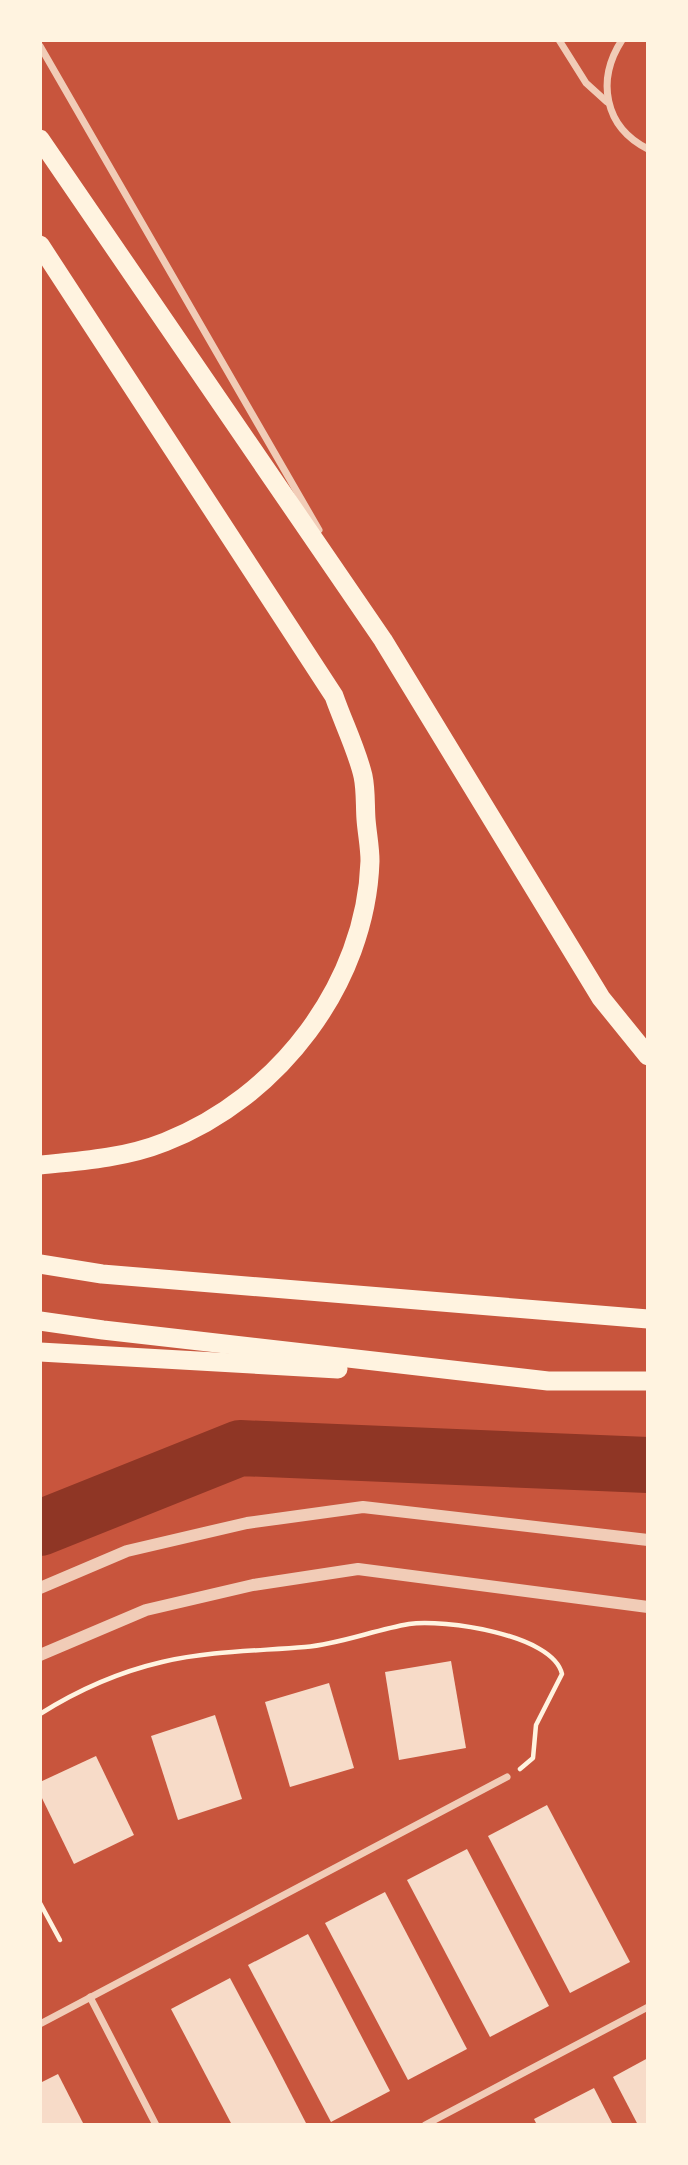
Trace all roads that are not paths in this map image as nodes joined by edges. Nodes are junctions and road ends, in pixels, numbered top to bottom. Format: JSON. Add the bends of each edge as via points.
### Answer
{"nodes":[{"id":1,"x":559,"y":40,"type":"edge"},
{"id":2,"x":621,"y":40,"type":"edge"},
{"id":3,"x":40,"y":46,"type":"edge"},
{"id":4,"x":608,"y":102,"type":"junction"},
{"id":5,"x":40,"y":139,"type":"edge"},
{"id":6,"x":648,"y":149,"type":"edge"},
{"id":7,"x":40,"y":245,"type":"edge"},
{"id":8,"x":383,"y":640,"type":"junction"},
{"id":9,"x":648,"y":1056,"type":"edge"},
{"id":10,"x":40,"y":1165,"type":"edge"},
{"id":11,"x":40,"y":1264,"type":"edge"},
{"id":12,"x":648,"y":1319,"type":"edge"},
{"id":13,"x":40,"y":1321,"type":"edge"},
{"id":14,"x":40,"y":1352,"type":"edge"},
{"id":15,"x":548,"y":1381,"type":"junction"},
{"id":16,"x":648,"y":1381,"type":"edge"},
{"id":17,"x":648,"y":1540,"type":"edge"},
{"id":18,"x":40,"y":1588,"type":"edge"},
{"id":19,"x":648,"y":1607,"type":"edge"},
{"id":20,"x":40,"y":1655,"type":"edge"},
{"id":21,"x":507,"y":1777,"type":"road end"},
{"id":22,"x":90,"y":1997,"type":"junction"},
{"id":23,"x":648,"y":2007,"type":"edge"},
{"id":24,"x":40,"y":2024,"type":"edge"},
{"id":25,"x":156,"y":2125,"type":"edge"},
{"id":26,"x":425,"y":2125,"type":"edge"}],
"edges":[{"from":1,"to":4,"type":"street","via":[[586,83]]},
{"from":2,"to":4,"type":"street","via":[[606,81]]},
{"from":3,"to":8,"type":"street"},
{"from":4,"to":6,"type":"street","via":[[618,125]]},
{"from":5,"to":8,"type":"highway"},
{"from":7,"to":10,"type":"highway","via":[[334,696],[363,777],[370,861],[360,923],[326,1005],[290,1055],[252,1092],[207,1122],[165,1142],[116,1157]]},
{"from":8,"to":9,"type":"highway","via":[[601,998]]},
{"from":11,"to":12,"type":"highway"},
{"from":13,"to":15,"type":"highway"},
{"from":14,"to":15,"type":"highway"},
{"from":15,"to":16,"type":"highway"},
{"from":17,"to":18,"type":"street","via":[[363,1507],[247,1523],[127,1551]]},
{"from":19,"to":20,"type":"street","via":[[358,1569],[253,1585],[146,1610]]},
{"from":21,"to":22,"type":"street"},
{"from":22,"to":24,"type":"street"},
{"from":22,"to":25,"type":"street"},
{"from":23,"to":26,"type":"street"}]}
